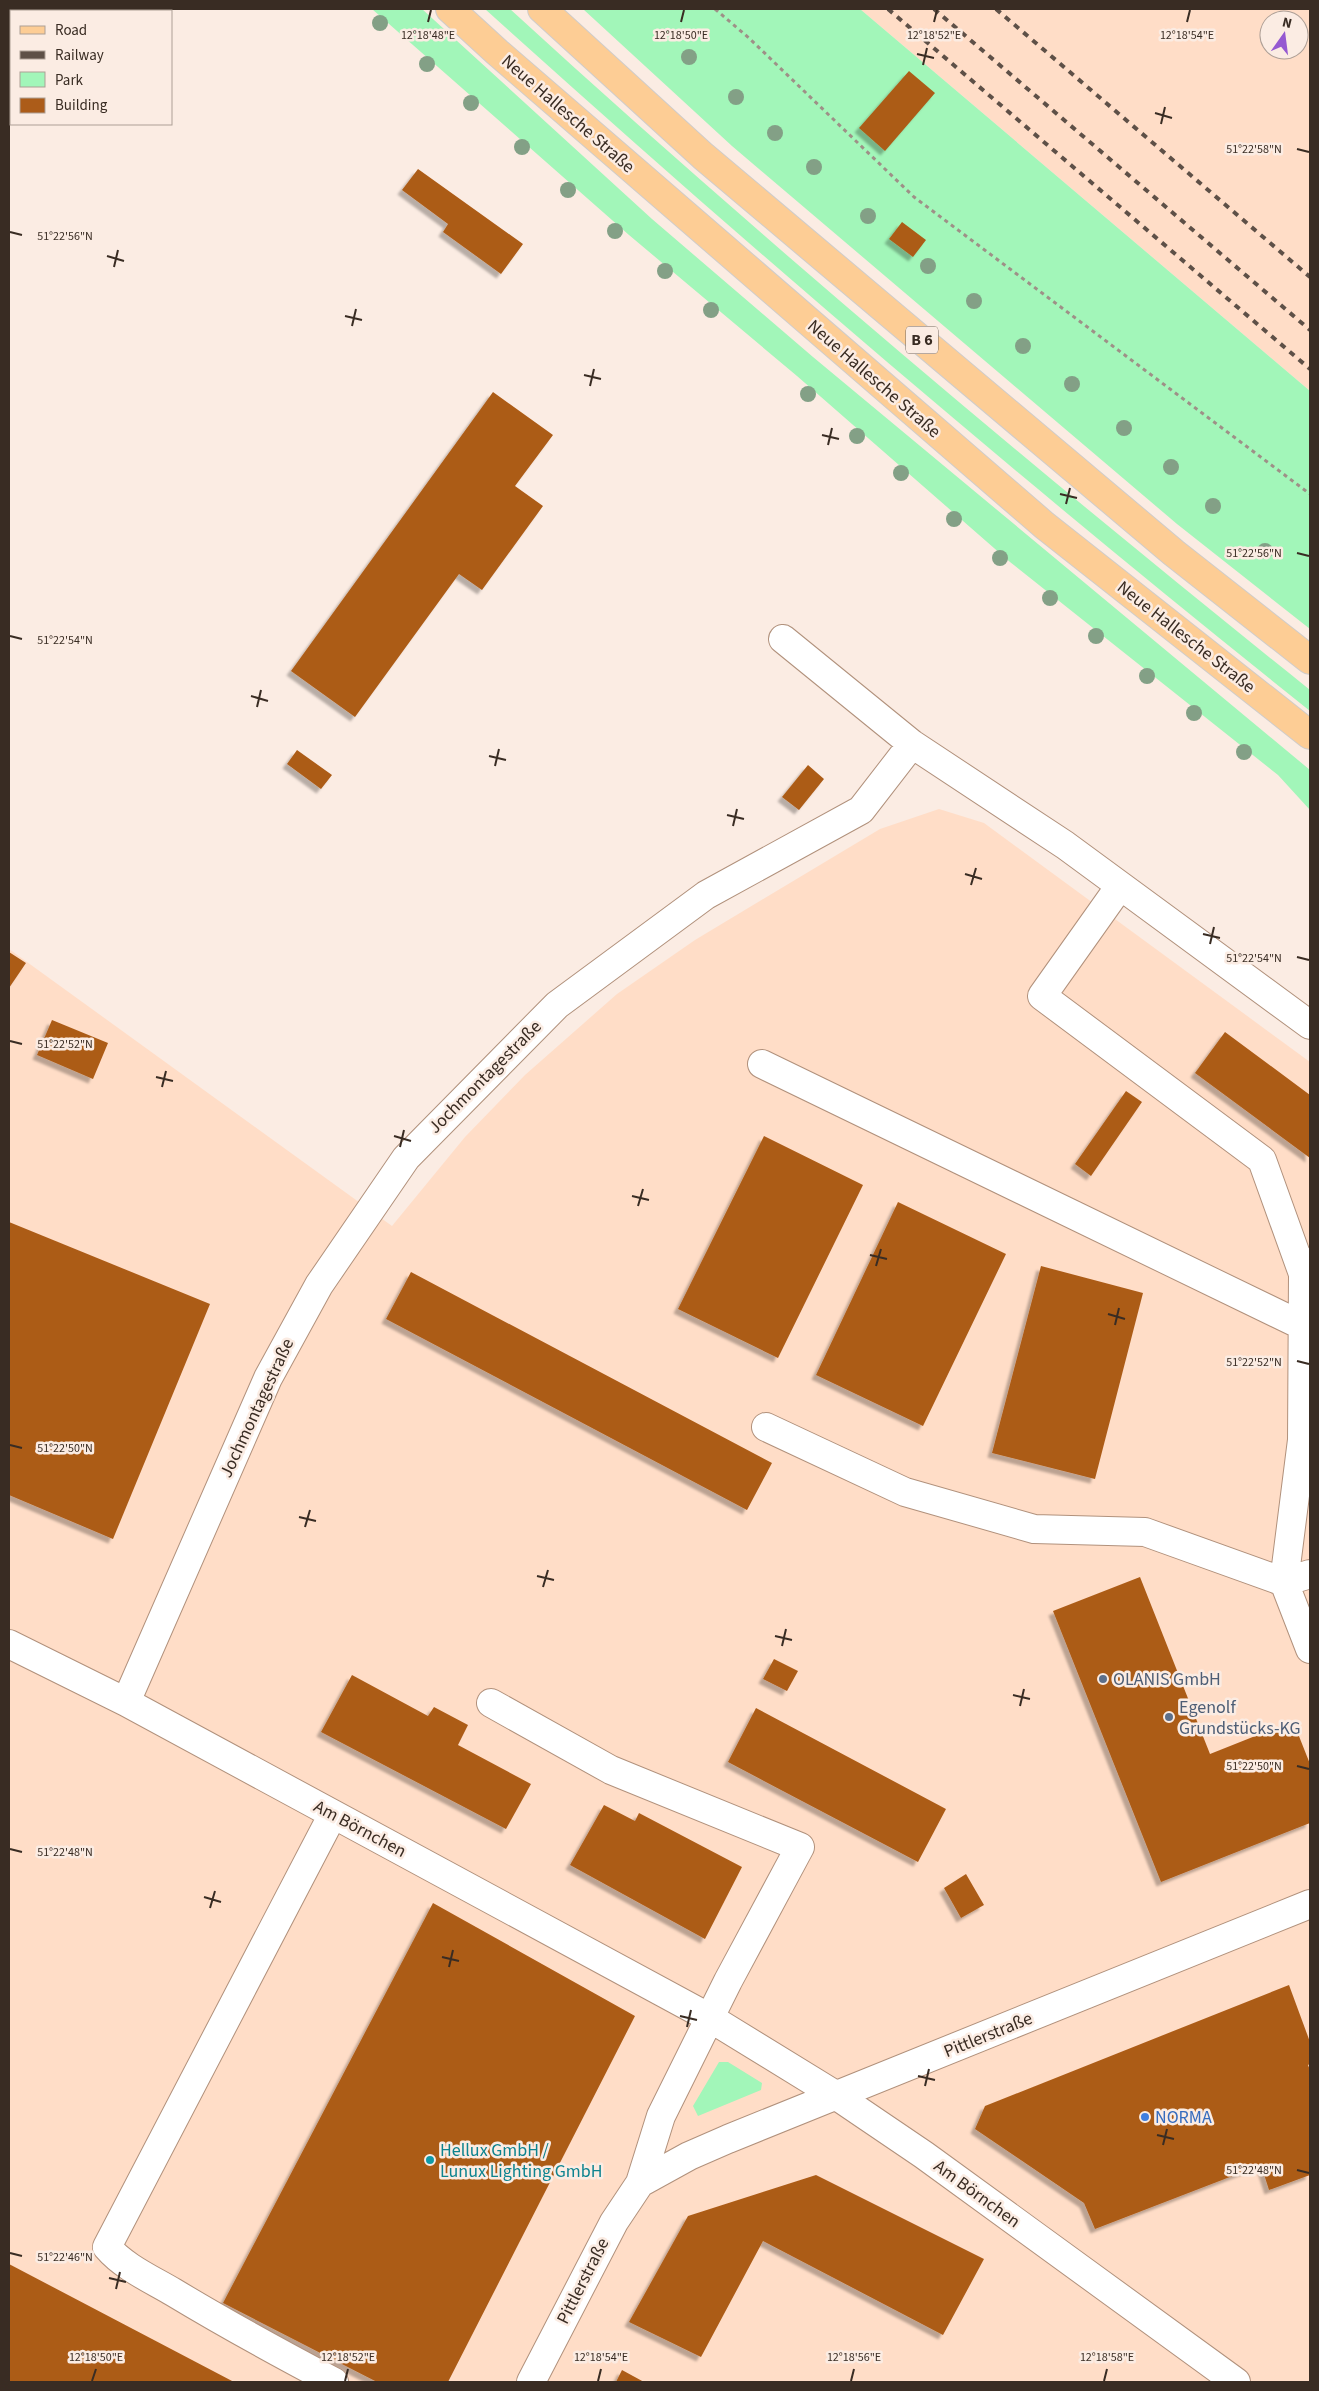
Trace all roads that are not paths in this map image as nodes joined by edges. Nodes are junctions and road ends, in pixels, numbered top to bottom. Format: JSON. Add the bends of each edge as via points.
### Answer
{"nodes":[{"id":1,"x":450,"y":9,"type":"edge"},
{"id":2,"x":542,"y":9,"type":"edge"},
{"id":3,"x":783,"y":639,"type":"dead end"},
{"id":4,"x":1310,"y":660,"type":"edge"},
{"id":5,"x":1310,"y":734,"type":"edge"},
{"id":6,"x":912,"y":744,"type":"junction"},
{"id":7,"x":1120,"y":886,"type":"junction"},
{"id":8,"x":1310,"y":1025,"type":"edge"},
{"id":9,"x":762,"y":1064,"type":"dead end"},
{"id":10,"x":1307,"y":1268,"type":"edge"},
{"id":11,"x":1303,"y":1326,"type":"junction"},
{"id":12,"x":766,"y":1427,"type":"dead end"},
{"id":13,"x":1310,"y":1574,"type":"edge"},
{"id":14,"x":1284,"y":1582,"type":"junction"},
{"id":15,"x":9,"y":1644,"type":"edge"},
{"id":16,"x":1310,"y":1648,"type":"edge"},
{"id":17,"x":126,"y":1702,"type":"junction"},
{"id":18,"x":491,"y":1703,"type":"dead end"},
{"id":19,"x":333,"y":1814,"type":"junction"},
{"id":20,"x":1310,"y":1904,"type":"edge"},
{"id":21,"x":710,"y":2018,"type":"junction"},
{"id":22,"x":837,"y":2096,"type":"junction"},
{"id":23,"x":640,"y":2183,"type":"junction"},
{"id":24,"x":334,"y":2382,"type":"edge"},
{"id":25,"x":531,"y":2382,"type":"edge"},
{"id":26,"x":1236,"y":2382,"type":"edge"}],
"edges":[{"from":1,"to":5,"type":"main road","name":"Neue Hallesche Straße","via":[[1044,525]]},
{"from":2,"to":4,"type":"main road","number":"B 6","via":[[718,168],[1174,553]]},
{"from":3,"to":6,"type":"street"},
{"from":6,"to":7,"type":"street","via":[[1066,845]]},
{"from":6,"to":17,"type":"street","name":"Jochmontagestraße","via":[[861,810],[706,895],[557,1004],[406,1158],[319,1285],[268,1378]]},
{"from":7,"to":8,"type":"street"},
{"from":7,"to":10,"type":"street","via":[[1042,996],[1262,1160]]},
{"from":9,"to":11,"type":"street"},
{"from":10,"to":11,"type":"street"},
{"from":11,"to":14,"type":"street","via":[[1302,1440]]},
{"from":12,"to":14,"type":"street","via":[[905,1492],[1034,1529],[1145,1532]]},
{"from":13,"to":14,"type":"street"},
{"from":14,"to":16,"type":"street"},
{"from":15,"to":17,"type":"street","name":"Am Börnchen"},
{"from":17,"to":19,"type":"street","name":"Am Börnchen"},
{"from":18,"to":21,"type":"street","via":[[611,1770],[800,1847]]},
{"from":19,"to":21,"type":"street","name":"Am Börnchen"},
{"from":19,"to":24,"type":"street","via":[[107,2247],[134,2269],[236,2330]]},
{"from":20,"to":22,"type":"street","name":"Pittlerstraße"},
{"from":21,"to":22,"type":"street","name":"Am Börnchen"},
{"from":21,"to":23,"type":"street","name":"Pittlerstraße","via":[[661,2116]]},
{"from":22,"to":23,"type":"street","name":"Pittlerstraße","via":[[689,2156]]},
{"from":22,"to":26,"type":"street","name":"Am Börnchen","via":[[924,2155]]},
{"from":23,"to":25,"type":"street","name":"Pittlerstraße","via":[[614,2222]]}]}
